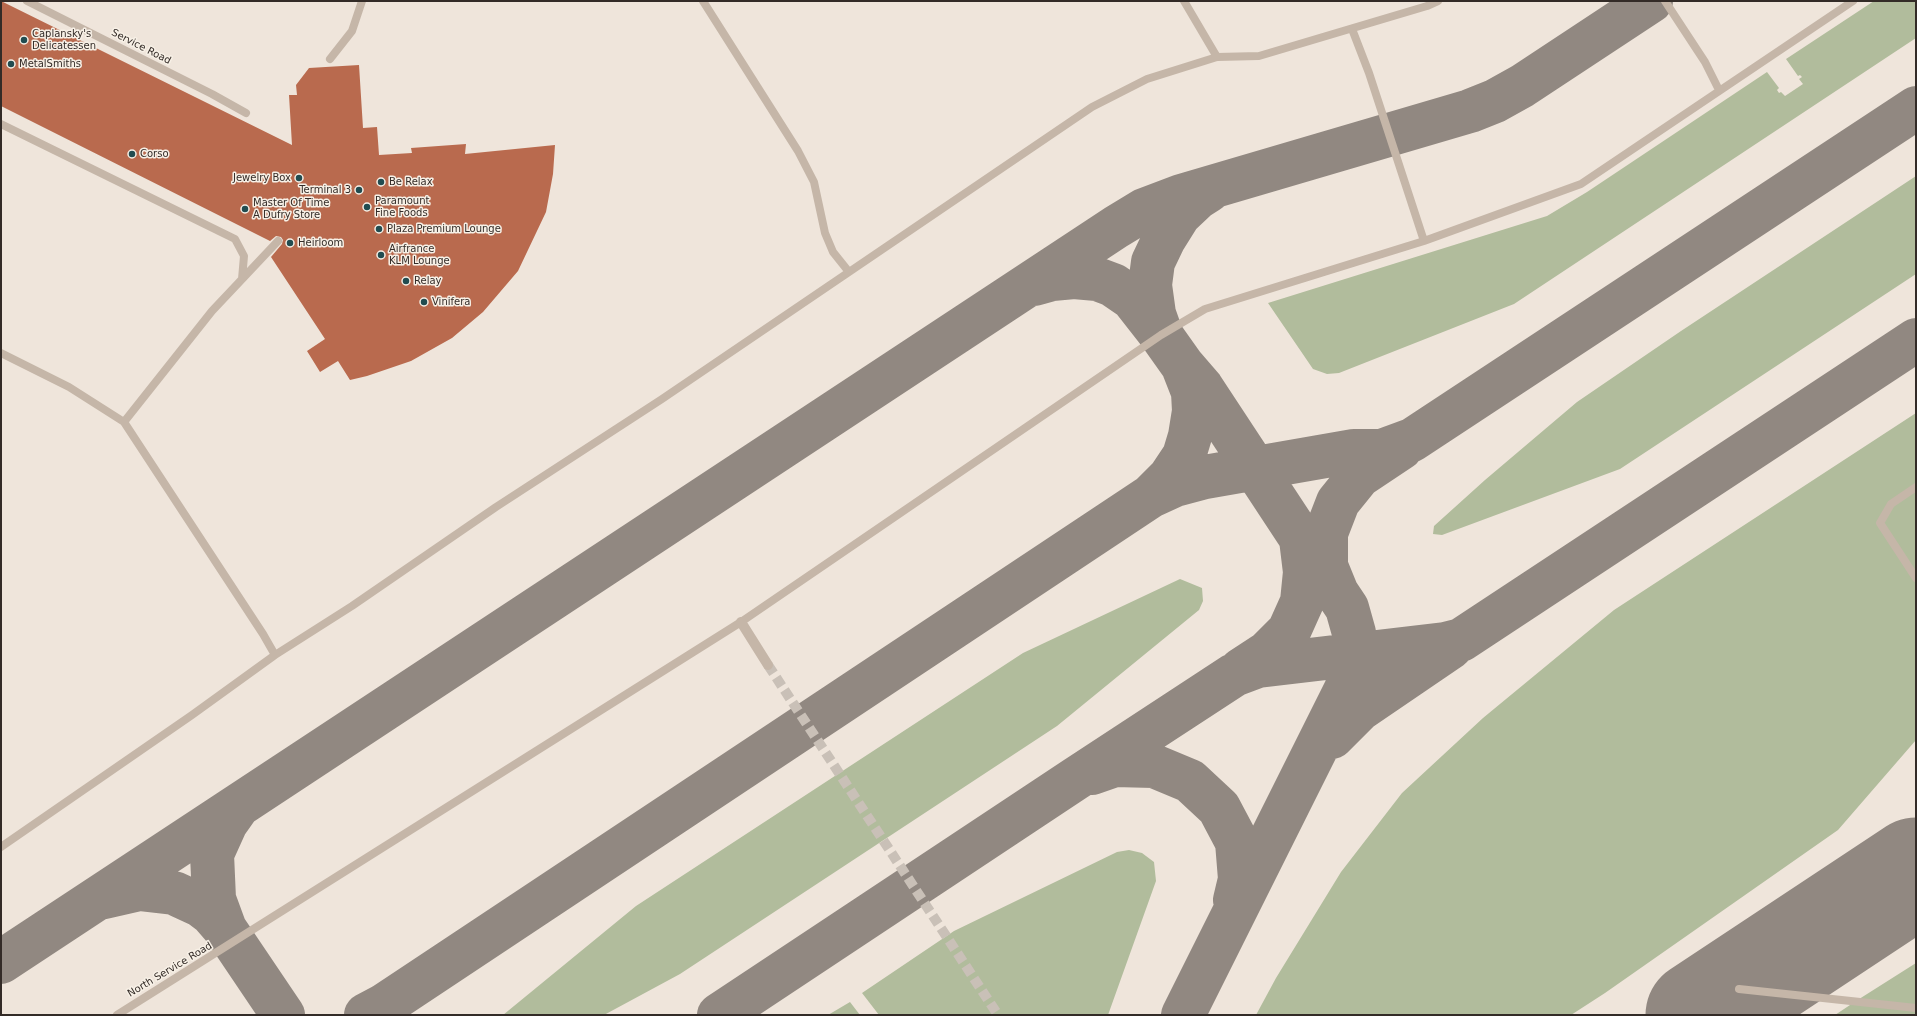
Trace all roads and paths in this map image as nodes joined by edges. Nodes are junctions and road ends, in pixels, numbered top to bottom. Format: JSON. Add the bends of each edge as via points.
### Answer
{"nodes":[{"id":1,"x":27,"y":1,"type":"edge"},
{"id":2,"x":362,"y":1,"type":"edge"},
{"id":3,"x":703,"y":1,"type":"edge"},
{"id":4,"x":1184,"y":1,"type":"edge"},
{"id":5,"x":1438,"y":1,"type":"edge"},
{"id":6,"x":1665,"y":1,"type":"edge"},
{"id":7,"x":1854,"y":1,"type":"edge"},
{"id":8,"x":1352,"y":29,"type":"junction"},
{"id":9,"x":1217,"y":57,"type":"junction"},
{"id":10,"x":330,"y":59,"type":"dead end"},
{"id":11,"x":1719,"y":90,"type":"junction"},
{"id":12,"x":246,"y":113,"type":"dead end"},
{"id":13,"x":1,"y":124,"type":"edge"},
{"id":14,"x":278,"y":241,"type":"dead end"},
{"id":15,"x":1424,"y":241,"type":"junction"},
{"id":16,"x":849,"y":272,"type":"junction"},
{"id":17,"x":242,"y":280,"type":"junction"},
{"id":18,"x":1,"y":353,"type":"edge"},
{"id":19,"x":124,"y":422,"type":"junction"},
{"id":20,"x":1916,"y":487,"type":"edge"},
{"id":21,"x":1916,"y":578,"type":"edge"},
{"id":22,"x":741,"y":622,"type":"junction"},
{"id":23,"x":275,"y":655,"type":"junction"},
{"id":24,"x":768,"y":665,"type":"tunnel mouth"},
{"id":25,"x":1,"y":847,"type":"edge"},
{"id":26,"x":1739,"y":989,"type":"dead end"},
{"id":27,"x":1916,"y":1008,"type":"edge"},
{"id":28,"x":117,"y":1015,"type":"edge"}],
"edges":[{"from":1,"to":12,"type":"lane","name":"Service Road"},
{"from":2,"to":10,"type":"lane","via":[[352,31]]},
{"from":3,"to":16,"type":"lane","via":[[798,151],[814,182],[824,234],[833,252]]},
{"from":4,"to":9,"type":"lane"},
{"from":5,"to":8,"type":"lane"},
{"from":6,"to":11,"type":"lane","via":[[1705,62]]},
{"from":7,"to":11,"type":"lane","name":"North Service Road"},
{"from":8,"to":9,"type":"lane","via":[[1259,56]]},
{"from":8,"to":15,"type":"lane"},
{"from":9,"to":16,"type":"lane","via":[[1147,78],[1092,107]]},
{"from":11,"to":15,"type":"lane","name":"North Service Road","via":[[1581,184]]},
{"from":13,"to":17,"type":"lane","via":[[235,239],[244,256]]},
{"from":14,"to":17,"type":"lane"},
{"from":15,"to":22,"type":"lane","name":"North Service Road","via":[[1205,309],[1161,335]]},
{"from":16,"to":23,"type":"lane","via":[[662,400]]},
{"from":17,"to":19,"type":"lane","via":[[184,344]]},
{"from":18,"to":19,"type":"lane","via":[[69,387]]},
{"from":19,"to":23,"type":"lane"},
{"from":20,"to":21,"type":"lane","via":[[1891,504],[1880,523]]},
{"from":22,"to":24,"type":"street"},
{"from":22,"to":28,"type":"lane","name":"North Service Road"},
{"from":23,"to":25,"type":"lane"},
{"from":26,"to":27,"type":"lane"}]}
